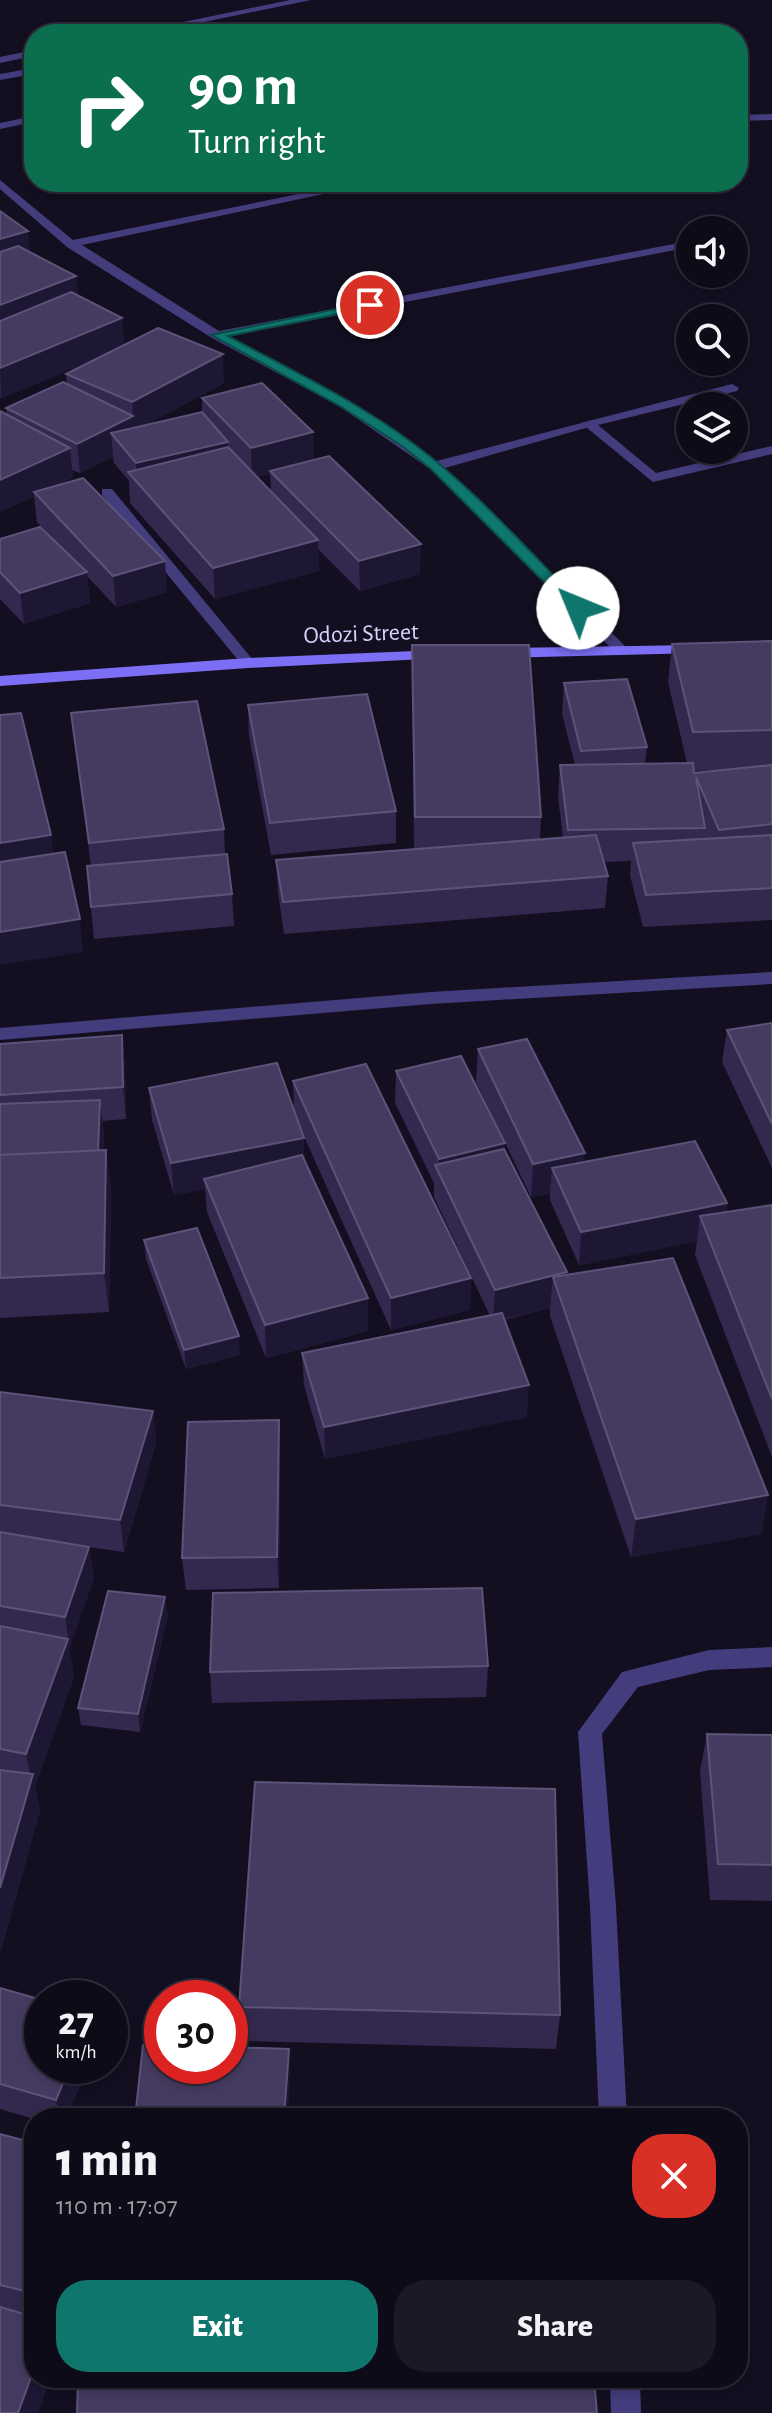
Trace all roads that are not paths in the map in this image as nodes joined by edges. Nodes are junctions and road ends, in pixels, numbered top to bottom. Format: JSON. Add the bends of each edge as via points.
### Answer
{"nodes":[{"id":1,"x":306,"y":0,"type":"edge"},
{"id":2,"x":182,"y":24,"type":"edge"},
{"id":3,"x":24,"y":55,"type":"edge"},
{"id":4,"x":0,"y":60,"type":"edge"},
{"id":5,"x":24,"y":73,"type":"edge"},
{"id":6,"x":0,"y":77,"type":"edge"},
{"id":7,"x":772,"y":117,"type":"edge"},
{"id":8,"x":748,"y":118,"type":"edge"},
{"id":9,"x":24,"y":119,"type":"edge"},
{"id":10,"x":0,"y":126,"type":"edge"},
{"id":11,"x":0,"y":183,"type":"edge"},
{"id":12,"x":325,"y":192,"type":"edge"},
{"id":13,"x":71,"y":244,"type":"junction"},
{"id":14,"x":675,"y":246,"type":"dead end"},
{"id":15,"x":217,"y":335,"type":"junction"},
{"id":16,"x":732,"y":388,"type":"dead end"},
{"id":17,"x":588,"y":423,"type":"junction"},
{"id":18,"x":772,"y":450,"type":"edge"},
{"id":19,"x":435,"y":466,"type":"junction"},
{"id":20,"x":107,"y":492,"type":"dead end"},
{"id":21,"x":619,"y":648,"type":"junction"},
{"id":22,"x":711,"y":650,"type":"edge"},
{"id":23,"x":480,"y":654,"type":"edge"},
{"id":24,"x":449,"y":655,"type":"edge"},
{"id":25,"x":248,"y":663,"type":"junction"},
{"id":26,"x":0,"y":681,"type":"edge"},
{"id":27,"x":772,"y":978,"type":"edge"},
{"id":28,"x":0,"y":1034,"type":"edge"},
{"id":29,"x":772,"y":1657,"type":"edge"},
{"id":30,"x":613,"y":2108,"type":"edge"},
{"id":31,"x":625,"y":2388,"type":"edge"},
{"id":32,"x":626,"y":2413,"type":"edge"}],
"edges":[{"from":1,"to":2,"type":"street"},
{"from":3,"to":4,"type":"street"},
{"from":5,"to":6,"type":"street"},
{"from":7,"to":8,"type":"street"},
{"from":9,"to":10,"type":"street"},
{"from":11,"to":13,"type":"street"},
{"from":12,"to":13,"type":"street"},
{"from":13,"to":15,"type":"street"},
{"from":14,"to":15,"type":"street"},
{"from":15,"to":19,"type":"street","via":[[344,403]]},
{"from":16,"to":17,"type":"street"},
{"from":17,"to":18,"type":"street","via":[[653,478]]},
{"from":17,"to":19,"type":"street"},
{"from":19,"to":21,"type":"street"},
{"from":20,"to":25,"type":"street"},
{"from":21,"to":22,"type":"main road"},
{"from":21,"to":23,"type":"main road"},
{"from":24,"to":25,"type":"main road","name":"Odozi Street"},
{"from":25,"to":26,"type":"main road","name":"Odozi Street"},
{"from":27,"to":28,"type":"street","via":[[431,998]]},
{"from":29,"to":30,"type":"street","via":[[709,1660],[630,1679],[590,1732]]},
{"from":31,"to":32,"type":"street"}]}
